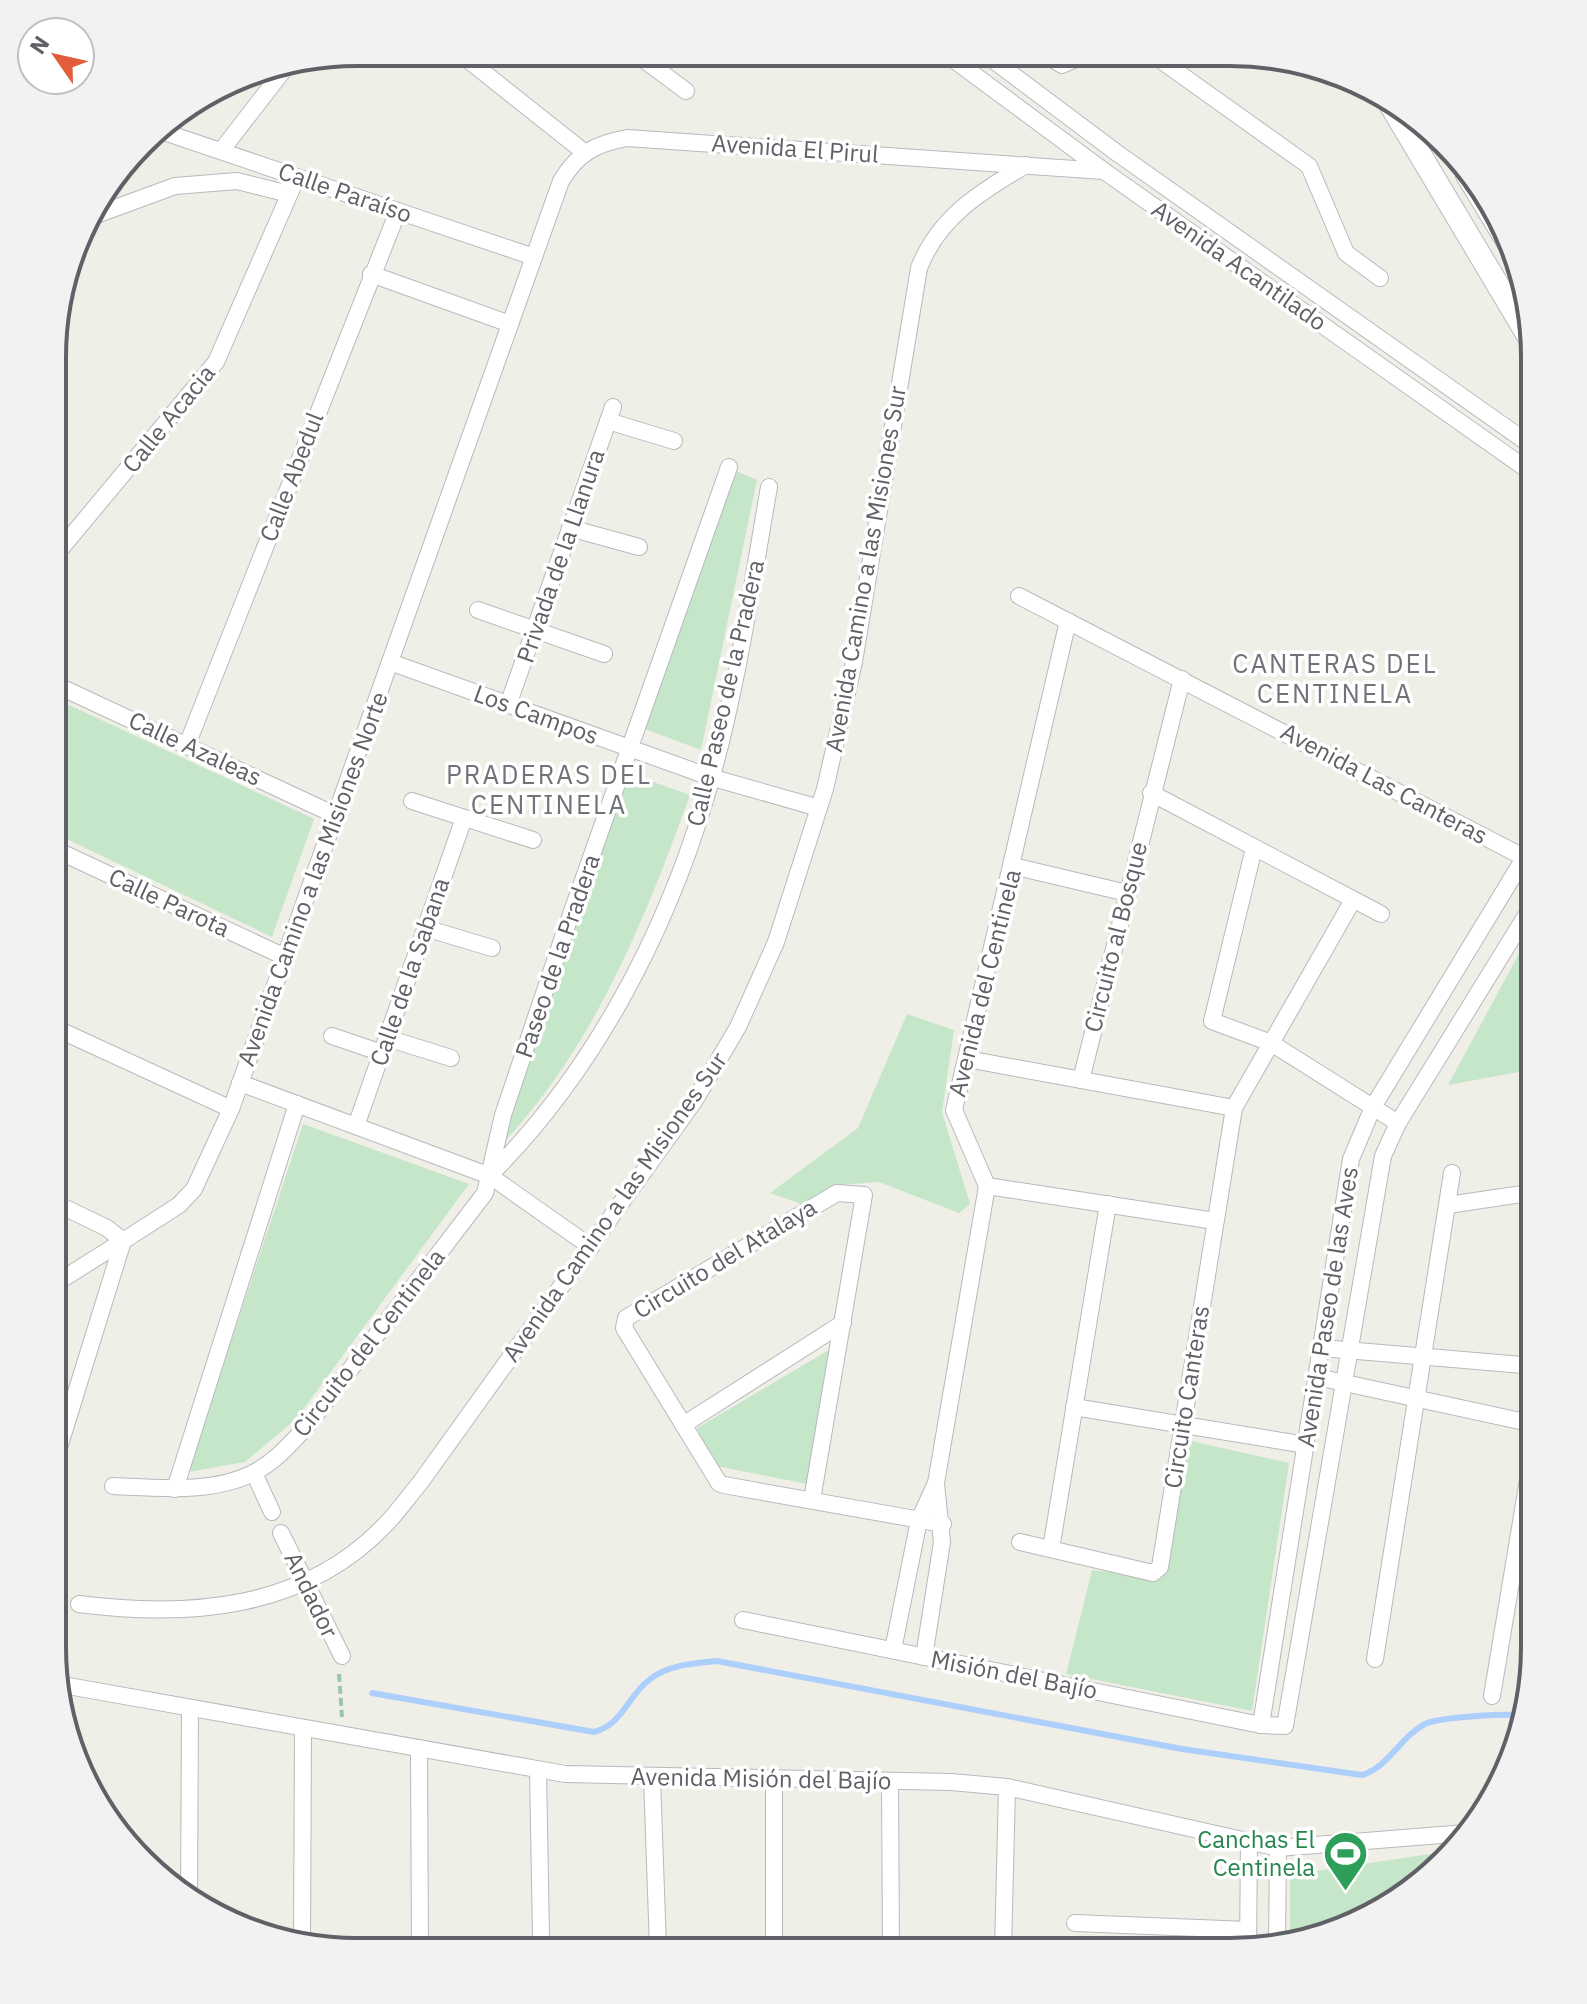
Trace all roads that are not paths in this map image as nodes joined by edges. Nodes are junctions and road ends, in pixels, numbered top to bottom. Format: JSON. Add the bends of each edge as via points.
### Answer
{"nodes":[{"id":1,"x":476,"y":66,"type":"edge"},
{"id":2,"x":653,"y":66,"type":"edge"},
{"id":3,"x":962,"y":66,"type":"edge"},
{"id":4,"x":1001,"y":66,"type":"edge"},
{"id":5,"x":1169,"y":66,"type":"edge"},
{"id":6,"x":278,"y":77,"type":"edge"},
{"id":7,"x":686,"y":91,"type":"dead end"},
{"id":8,"x":1400,"y":121,"type":"edge"},
{"id":9,"x":170,"y":134,"type":"edge"},
{"id":10,"x":221,"y":151,"type":"junction"},
{"id":11,"x":584,"y":152,"type":"junction"},
{"id":12,"x":1117,"y":153,"type":"junction"},
{"id":13,"x":1026,"y":165,"type":"junction"},
{"id":14,"x":1104,"y":171,"type":"junction"},
{"id":15,"x":297,"y":177,"type":"junction"},
{"id":16,"x":289,"y":194,"type":"junction"},
{"id":17,"x":398,"y":211,"type":"junction"},
{"id":18,"x":105,"y":212,"type":"edge"},
{"id":19,"x":1503,"y":256,"type":"edge"},
{"id":20,"x":534,"y":257,"type":"junction"},
{"id":21,"x":1485,"y":264,"type":"junction"},
{"id":22,"x":371,"y":274,"type":"junction"},
{"id":23,"x":1380,"y":278,"type":"dead end"},
{"id":24,"x":1519,"y":321,"type":"edge"},
{"id":25,"x":510,"y":324,"type":"junction"},
{"id":26,"x":1521,"y":438,"type":"edge"},
{"id":27,"x":674,"y":441,"type":"dead end"},
{"id":28,"x":1521,"y":465,"type":"edge"},
{"id":29,"x":729,"y":467,"type":"dead end"},
{"id":30,"x":769,"y":487,"type":"dead end"},
{"id":31,"x":570,"y":528,"type":"junction"},
{"id":32,"x":66,"y":543,"type":"edge"},
{"id":33,"x":639,"y":547,"type":"dead end"},
{"id":34,"x":1019,"y":596,"type":"dead end"},
{"id":35,"x":478,"y":610,"type":"dead end"},
{"id":36,"x":1068,"y":621,"type":"junction"},
{"id":37,"x":535,"y":630,"type":"junction"},
{"id":38,"x":604,"y":654,"type":"dead end"},
{"id":39,"x":390,"y":662,"type":"junction"},
{"id":40,"x":1182,"y":679,"type":"junction"},
{"id":41,"x":66,"y":690,"type":"edge"},
{"id":42,"x":508,"y":705,"type":"junction"},
{"id":43,"x":187,"y":745,"type":"junction"},
{"id":44,"x":629,"y":749,"type":"junction"},
{"id":45,"x":710,"y":777,"type":"junction"},
{"id":46,"x":1151,"y":793,"type":"junction"},
{"id":47,"x":412,"y":801,"type":"dead end"},
{"id":48,"x":819,"y":808,"type":"junction"},
{"id":49,"x":335,"y":815,"type":"junction"},
{"id":50,"x":464,"y":818,"type":"junction"},
{"id":51,"x":533,"y":840,"type":"dead end"},
{"id":52,"x":1254,"y":848,"type":"junction"},
{"id":53,"x":66,"y":855,"type":"edge"},
{"id":54,"x":1521,"y":855,"type":"edge"},
{"id":55,"x":1013,"y":866,"type":"junction"},
{"id":56,"x":1521,"y":873,"type":"edge"},
{"id":57,"x":1127,"y":893,"type":"junction"},
{"id":58,"x":1353,"y":900,"type":"junction"},
{"id":59,"x":1381,"y":914,"type":"dead end"},
{"id":60,"x":1521,"y":924,"type":"edge"},
{"id":61,"x":425,"y":928,"type":"junction"},
{"id":62,"x":492,"y":948,"type":"dead end"},
{"id":63,"x":285,"y":957,"type":"junction"},
{"id":64,"x":1463,"y":960,"type":"junction"},
{"id":65,"x":1489,"y":976,"type":"junction"},
{"id":66,"x":66,"y":1033,"type":"edge"},
{"id":67,"x":332,"y":1036,"type":"dead end"},
{"id":68,"x":1271,"y":1043,"type":"junction"},
{"id":69,"x":384,"y":1045,"type":"junction"},
{"id":70,"x":451,"y":1058,"type":"dead end"},
{"id":71,"x":967,"y":1059,"type":"junction"},
{"id":72,"x":1081,"y":1080,"type":"junction"},
{"id":73,"x":240,"y":1083,"type":"junction"},
{"id":74,"x":297,"y":1104,"type":"junction"},
{"id":75,"x":1373,"y":1107,"type":"junction"},
{"id":76,"x":1234,"y":1108,"type":"junction"},
{"id":77,"x":231,"y":1109,"type":"junction"},
{"id":78,"x":1398,"y":1123,"type":"junction"},
{"id":79,"x":356,"y":1126,"type":"junction"},
{"id":80,"x":1452,"y":1173,"type":"dead end"},
{"id":81,"x":490,"y":1176,"type":"junction"},
{"id":82,"x":987,"y":1186,"type":"junction"},
{"id":83,"x":1521,"y":1194,"type":"edge"},
{"id":84,"x":1108,"y":1204,"type":"junction"},
{"id":85,"x":1448,"y":1205,"type":"junction"},
{"id":86,"x":66,"y":1208,"type":"edge"},
{"id":87,"x":1215,"y":1221,"type":"junction"},
{"id":88,"x":123,"y":1241,"type":"junction"},
{"id":89,"x":591,"y":1247,"type":"junction"},
{"id":90,"x":66,"y":1277,"type":"edge"},
{"id":91,"x":843,"y":1323,"type":"junction"},
{"id":92,"x":1322,"y":1348,"type":"junction"},
{"id":93,"x":1350,"y":1353,"type":"junction"},
{"id":94,"x":1424,"y":1356,"type":"junction"},
{"id":95,"x":1521,"y":1365,"type":"edge"},
{"id":96,"x":1317,"y":1377,"type":"junction"},
{"id":97,"x":1345,"y":1380,"type":"junction"},
{"id":98,"x":1415,"y":1400,"type":"junction"},
{"id":99,"x":1074,"y":1407,"type":"junction"},
{"id":100,"x":1521,"y":1421,"type":"edge"},
{"id":101,"x":1182,"y":1423,"type":"junction"},
{"id":102,"x":66,"y":1425,"type":"edge"},
{"id":103,"x":683,"y":1425,"type":"junction"},
{"id":104,"x":1306,"y":1445,"type":"junction"},
{"id":105,"x":254,"y":1473,"type":"junction"},
{"id":106,"x":936,"y":1483,"type":"junction"},
{"id":107,"x":113,"y":1486,"type":"dead end"},
{"id":108,"x":175,"y":1489,"type":"junction"},
{"id":109,"x":812,"y":1500,"type":"junction"},
{"id":110,"x":272,"y":1512,"type":"dead end"},
{"id":111,"x":919,"y":1520,"type":"junction"},
{"id":112,"x":1521,"y":1522,"type":"edge"},
{"id":113,"x":943,"y":1524,"type":"junction"},
{"id":114,"x":281,"y":1533,"type":"dead end"},
{"id":115,"x":1020,"y":1542,"type":"dead end"},
{"id":116,"x":1051,"y":1549,"type":"junction"},
{"id":117,"x":305,"y":1584,"type":"junction"},
{"id":118,"x":79,"y":1604,"type":"dead end"},
{"id":119,"x":743,"y":1620,"type":"dead end"},
{"id":120,"x":893,"y":1650,"type":"junction"},
{"id":121,"x":342,"y":1656,"type":"road end"},
{"id":122,"x":924,"y":1657,"type":"junction"},
{"id":123,"x":1375,"y":1659,"type":"dead end"},
{"id":124,"x":68,"y":1686,"type":"edge"},
{"id":125,"x":1492,"y":1696,"type":"dead end"},
{"id":126,"x":190,"y":1708,"type":"junction"},
{"id":127,"x":1261,"y":1725,"type":"junction"},
{"id":128,"x":1285,"y":1726,"type":"joint"},
{"id":129,"x":303,"y":1728,"type":"junction"},
{"id":130,"x":419,"y":1748,"type":"junction"},
{"id":131,"x":538,"y":1770,"type":"junction"},
{"id":132,"x":652,"y":1778,"type":"junction"},
{"id":133,"x":774,"y":1779,"type":"junction"},
{"id":134,"x":890,"y":1781,"type":"junction"},
{"id":135,"x":1007,"y":1787,"type":"junction"},
{"id":136,"x":1453,"y":1834,"type":"edge"},
{"id":137,"x":1249,"y":1842,"type":"junction"},
{"id":138,"x":1278,"y":1848,"type":"junction"},
{"id":139,"x":189,"y":1885,"type":"edge"},
{"id":140,"x":1075,"y":1923,"type":"dead end"},
{"id":141,"x":1248,"y":1930,"type":"junction"},
{"id":142,"x":302,"y":1932,"type":"edge"},
{"id":143,"x":1277,"y":1934,"type":"edge"},
{"id":144,"x":541,"y":1937,"type":"dead end"},
{"id":145,"x":1248,"y":1937,"type":"edge"},
{"id":146,"x":420,"y":1938,"type":"edge"},
{"id":147,"x":658,"y":1938,"type":"edge"},
{"id":148,"x":774,"y":1938,"type":"edge"},
{"id":149,"x":891,"y":1938,"type":"edge"},
{"id":150,"x":1003,"y":1938,"type":"edge"}],
"edges":[{"from":1,"to":11,"type":"street"},
{"from":2,"to":7,"type":"street"},
{"from":3,"to":14,"type":"street","name":"Avenida Acantilado"},
{"from":4,"to":12,"type":"street","name":"Avenida Acantilado"},
{"from":5,"to":23,"type":"street","via":[[1309,166],[1346,253]]},
{"from":6,"to":10,"type":"street"},
{"from":8,"to":21,"type":"main road"},
{"from":9,"to":10,"type":"street","name":"Calle Paraíso"},
{"from":10,"to":15,"type":"street","name":"Calle Paraíso"},
{"from":11,"to":13,"type":"street","name":"Avenida El Pirul","via":[[598,143],[627,138]]},
{"from":11,"to":20,"type":"street","via":[[561,181]]},
{"from":12,"to":14,"type":"street"},
{"from":12,"to":26,"type":"street","name":"Avenida Acantilado"},
{"from":13,"to":14,"type":"street","name":"Avenida El Pirul"},
{"from":13,"to":48,"type":"street","name":"Avenida Camino a las Misiones Sur","via":[[950,218],[919,268],[854,662]]},
{"from":14,"to":28,"type":"street","name":"Avenida Acantilado"},
{"from":15,"to":16,"type":"street","name":"Calle Acacia"},
{"from":15,"to":17,"type":"street","name":"Calle Paraíso"},
{"from":16,"to":18,"type":"street","via":[[237,181],[175,186]]},
{"from":16,"to":32,"type":"street","name":"Calle Acacia","via":[[216,362]]},
{"from":17,"to":20,"type":"street","name":"Calle Paraíso"},
{"from":17,"to":22,"type":"street","name":"Calle Abedul"},
{"from":19,"to":21,"type":"main road"},
{"from":20,"to":25,"type":"street","name":"Avenida Camino a las Misiones Norte"},
{"from":21,"to":24,"type":"main road"},
{"from":22,"to":25,"type":"street"},
{"from":22,"to":43,"type":"street","name":"Calle Abedul"},
{"from":25,"to":39,"type":"street","name":"Avenida Camino a las Misiones Norte"},
{"from":27,"to":31,"type":"street","name":"Privada de la Llanura","via":[[610,414]]},
{"from":29,"to":44,"type":"street","name":"Paseo de la Pradera"},
{"from":30,"to":45,"type":"street","name":"Calle Paseo de la Pradera"},
{"from":31,"to":33,"type":"street"},
{"from":31,"to":37,"type":"street","name":"Privada de la Llanura"},
{"from":34,"to":36,"type":"street","name":"Avenida Las Canteras"},
{"from":35,"to":37,"type":"street"},
{"from":36,"to":40,"type":"street","name":"Avenida Las Canteras"},
{"from":36,"to":55,"type":"street","name":"Avenida del Centinela"},
{"from":37,"to":38,"type":"street"},
{"from":37,"to":42,"type":"street","name":"Privada de la Llanura"},
{"from":39,"to":42,"type":"street","name":"Los Campos"},
{"from":39,"to":49,"type":"street","name":"Avenida Camino a las Misiones Norte"},
{"from":40,"to":46,"type":"street","name":"Circuito al Bosque"},
{"from":40,"to":54,"type":"street","name":"Avenida Las Canteras"},
{"from":41,"to":43,"type":"street","name":"Calle Azaleas"},
{"from":42,"to":44,"type":"street","name":"Los Campos"},
{"from":43,"to":49,"type":"street","name":"Calle Azaleas"},
{"from":44,"to":45,"type":"street","name":"Los Campos"},
{"from":44,"to":81,"type":"street","name":"Paseo de la Pradera","via":[[503,1115]]},
{"from":45,"to":48,"type":"street","name":"Los Campos"},
{"from":45,"to":81,"type":"street","name":"Calle Paseo de la Pradera","via":[[686,859],[618,1004],[529,1137]]},
{"from":46,"to":52,"type":"street"},
{"from":46,"to":57,"type":"street","name":"Circuito al Bosque"},
{"from":47,"to":50,"type":"street"},
{"from":48,"to":89,"type":"street","name":"Avenida Camino a las Misiones Sur","via":[[776,942],[738,1027],[695,1100]]},
{"from":49,"to":63,"type":"street","name":"Avenida Camino a las Misiones Norte"},
{"from":50,"to":51,"type":"street"},
{"from":50,"to":61,"type":"street","name":"Calle de la Sabana"},
{"from":52,"to":58,"type":"street"},
{"from":52,"to":68,"type":"street","via":[[1212,1021]]},
{"from":53,"to":63,"type":"street","name":"Calle Parota"},
{"from":55,"to":57,"type":"street"},
{"from":55,"to":71,"type":"street","name":"Avenida del Centinela"},
{"from":56,"to":64,"type":"street","name":"Avenida Paseo de las Aves"},
{"from":57,"to":72,"type":"street","name":"Circuito al Bosque"},
{"from":58,"to":59,"type":"street"},
{"from":58,"to":68,"type":"street"},
{"from":60,"to":65,"type":"street","name":"Avenida Paseo de las Aves"},
{"from":61,"to":62,"type":"street"},
{"from":61,"to":69,"type":"street","name":"Calle de la Sabana"},
{"from":63,"to":73,"type":"street","name":"Avenida Camino a las Misiones Norte"},
{"from":64,"to":65,"type":"street"},
{"from":64,"to":75,"type":"street","name":"Avenida Paseo de las Aves"},
{"from":65,"to":78,"type":"street","name":"Avenida Paseo de las Aves"},
{"from":66,"to":77,"type":"street"},
{"from":67,"to":69,"type":"street"},
{"from":68,"to":75,"type":"street"},
{"from":68,"to":76,"type":"street"},
{"from":69,"to":70,"type":"street"},
{"from":69,"to":79,"type":"street","name":"Calle de la Sabana"},
{"from":71,"to":72,"type":"street"},
{"from":71,"to":82,"type":"street","name":"Avenida del Centinela","via":[[954,1110]]},
{"from":72,"to":76,"type":"street"},
{"from":73,"to":74,"type":"street"},
{"from":73,"to":77,"type":"street","name":"Avenida Camino a las Misiones Norte"},
{"from":74,"to":79,"type":"street"},
{"from":74,"to":108,"type":"street"},
{"from":75,"to":78,"type":"street"},
{"from":75,"to":92,"type":"street","name":"Avenida Paseo de las Aves","via":[[1351,1159]]},
{"from":76,"to":87,"type":"street"},
{"from":77,"to":88,"type":"street","name":"Avenida Camino a las Misiones Norte","via":[[194,1189],[179,1205]]},
{"from":78,"to":93,"type":"street","name":"Avenida Paseo de las Aves","via":[[1378,1177]]},
{"from":79,"to":81,"type":"street"},
{"from":80,"to":85,"type":"street"},
{"from":81,"to":89,"type":"street"},
{"from":81,"to":105,"type":"street","name":"Circuito del Centinela","via":[[485,1193],[307,1426]]},
{"from":82,"to":84,"type":"street"},
{"from":82,"to":106,"type":"street"},
{"from":83,"to":85,"type":"street"},
{"from":84,"to":87,"type":"street"},
{"from":84,"to":99,"type":"street"},
{"from":85,"to":94,"type":"street"},
{"from":86,"to":88,"type":"street"},
{"from":87,"to":101,"type":"street","name":"Circuito Canteras"},
{"from":88,"to":90,"type":"street","name":"Avenida Camino a las Misiones Norte"},
{"from":88,"to":102,"type":"street"},
{"from":89,"to":117,"type":"street","name":"Avenida Camino a las Misiones Sur","via":[[386,1525],[355,1553]]},
{"from":91,"to":103,"type":"street"},
{"from":91,"to":103,"type":"street","name":"Circuito del Atalaya","via":[[864,1195],[837,1193],[626,1318],[624,1328]]},
{"from":91,"to":109,"type":"street","name":"Circuito del Atalaya"},
{"from":92,"to":93,"type":"street"},
{"from":92,"to":96,"type":"street","name":"Avenida Paseo de las Aves"},
{"from":93,"to":94,"type":"street"},
{"from":93,"to":97,"type":"street","name":"Avenida Paseo de las Aves"},
{"from":94,"to":95,"type":"street"},
{"from":94,"to":98,"type":"street"},
{"from":96,"to":97,"type":"street"},
{"from":96,"to":104,"type":"street","name":"Avenida Paseo de las Aves"},
{"from":97,"to":98,"type":"street"},
{"from":97,"to":128,"type":"street","name":"Avenida Paseo de las Aves"},
{"from":98,"to":100,"type":"street"},
{"from":98,"to":123,"type":"street"},
{"from":99,"to":101,"type":"street"},
{"from":99,"to":116,"type":"street"},
{"from":101,"to":104,"type":"street"},
{"from":101,"to":116,"type":"street","name":"Circuito Canteras","via":[[1157,1572]]},
{"from":103,"to":109,"type":"street","name":"Circuito del Atalaya","via":[[719,1483]]},
{"from":104,"to":127,"type":"street","name":"Avenida Paseo de las Aves"},
{"from":105,"to":108,"type":"street","name":"Circuito del Centinela"},
{"from":105,"to":110,"type":"street"},
{"from":106,"to":111,"type":"street"},
{"from":106,"to":113,"type":"street"},
{"from":107,"to":108,"type":"street","name":"Circuito del Centinela"},
{"from":109,"to":111,"type":"street","name":"Circuito del Atalaya"},
{"from":111,"to":113,"type":"street","name":"Circuito del Atalaya"},
{"from":111,"to":120,"type":"street"},
{"from":112,"to":125,"type":"street"},
{"from":113,"to":122,"type":"street"},
{"from":114,"to":117,"type":"street","name":"Andador"},
{"from":115,"to":116,"type":"street","name":"Circuito Canteras"},
{"from":117,"to":118,"type":"street","name":"Avenida Camino a las Misiones Sur","via":[[226,1606],[116,1609]]},
{"from":117,"to":121,"type":"street","name":"Andador"},
{"from":119,"to":120,"type":"street","name":"Misión del Bajío"},
{"from":120,"to":122,"type":"street","name":"Misión del Bajío"},
{"from":122,"to":127,"type":"street","name":"Misión del Bajío"},
{"from":124,"to":126,"type":"street","name":"Avenida Misión del Bajío"},
{"from":126,"to":129,"type":"street","name":"Avenida Misión del Bajío"},
{"from":126,"to":139,"type":"street"},
{"from":127,"to":128,"type":"street","name":"Misión del Bajío"},
{"from":129,"to":130,"type":"street","name":"Avenida Misión del Bajío"},
{"from":129,"to":142,"type":"street"},
{"from":130,"to":131,"type":"street","name":"Avenida Misión del Bajío"},
{"from":130,"to":146,"type":"street"},
{"from":131,"to":132,"type":"street","name":"Avenida Misión del Bajío"},
{"from":131,"to":144,"type":"street"},
{"from":132,"to":133,"type":"street","name":"Avenida Misión del Bajío"},
{"from":132,"to":147,"type":"street"},
{"from":133,"to":134,"type":"street","name":"Avenida Misión del Bajío"},
{"from":133,"to":148,"type":"street"},
{"from":134,"to":135,"type":"street","name":"Avenida Misión del Bajío"},
{"from":134,"to":149,"type":"street"},
{"from":135,"to":137,"type":"street","name":"Avenida Misión del Bajío"},
{"from":135,"to":150,"type":"street"},
{"from":136,"to":138,"type":"street","name":"Avenida Misión del Bajío"},
{"from":137,"to":138,"type":"street","name":"Avenida Misión del Bajío"},
{"from":137,"to":141,"type":"street"},
{"from":138,"to":143,"type":"street"},
{"from":140,"to":141,"type":"street"},
{"from":141,"to":145,"type":"street"}]}
